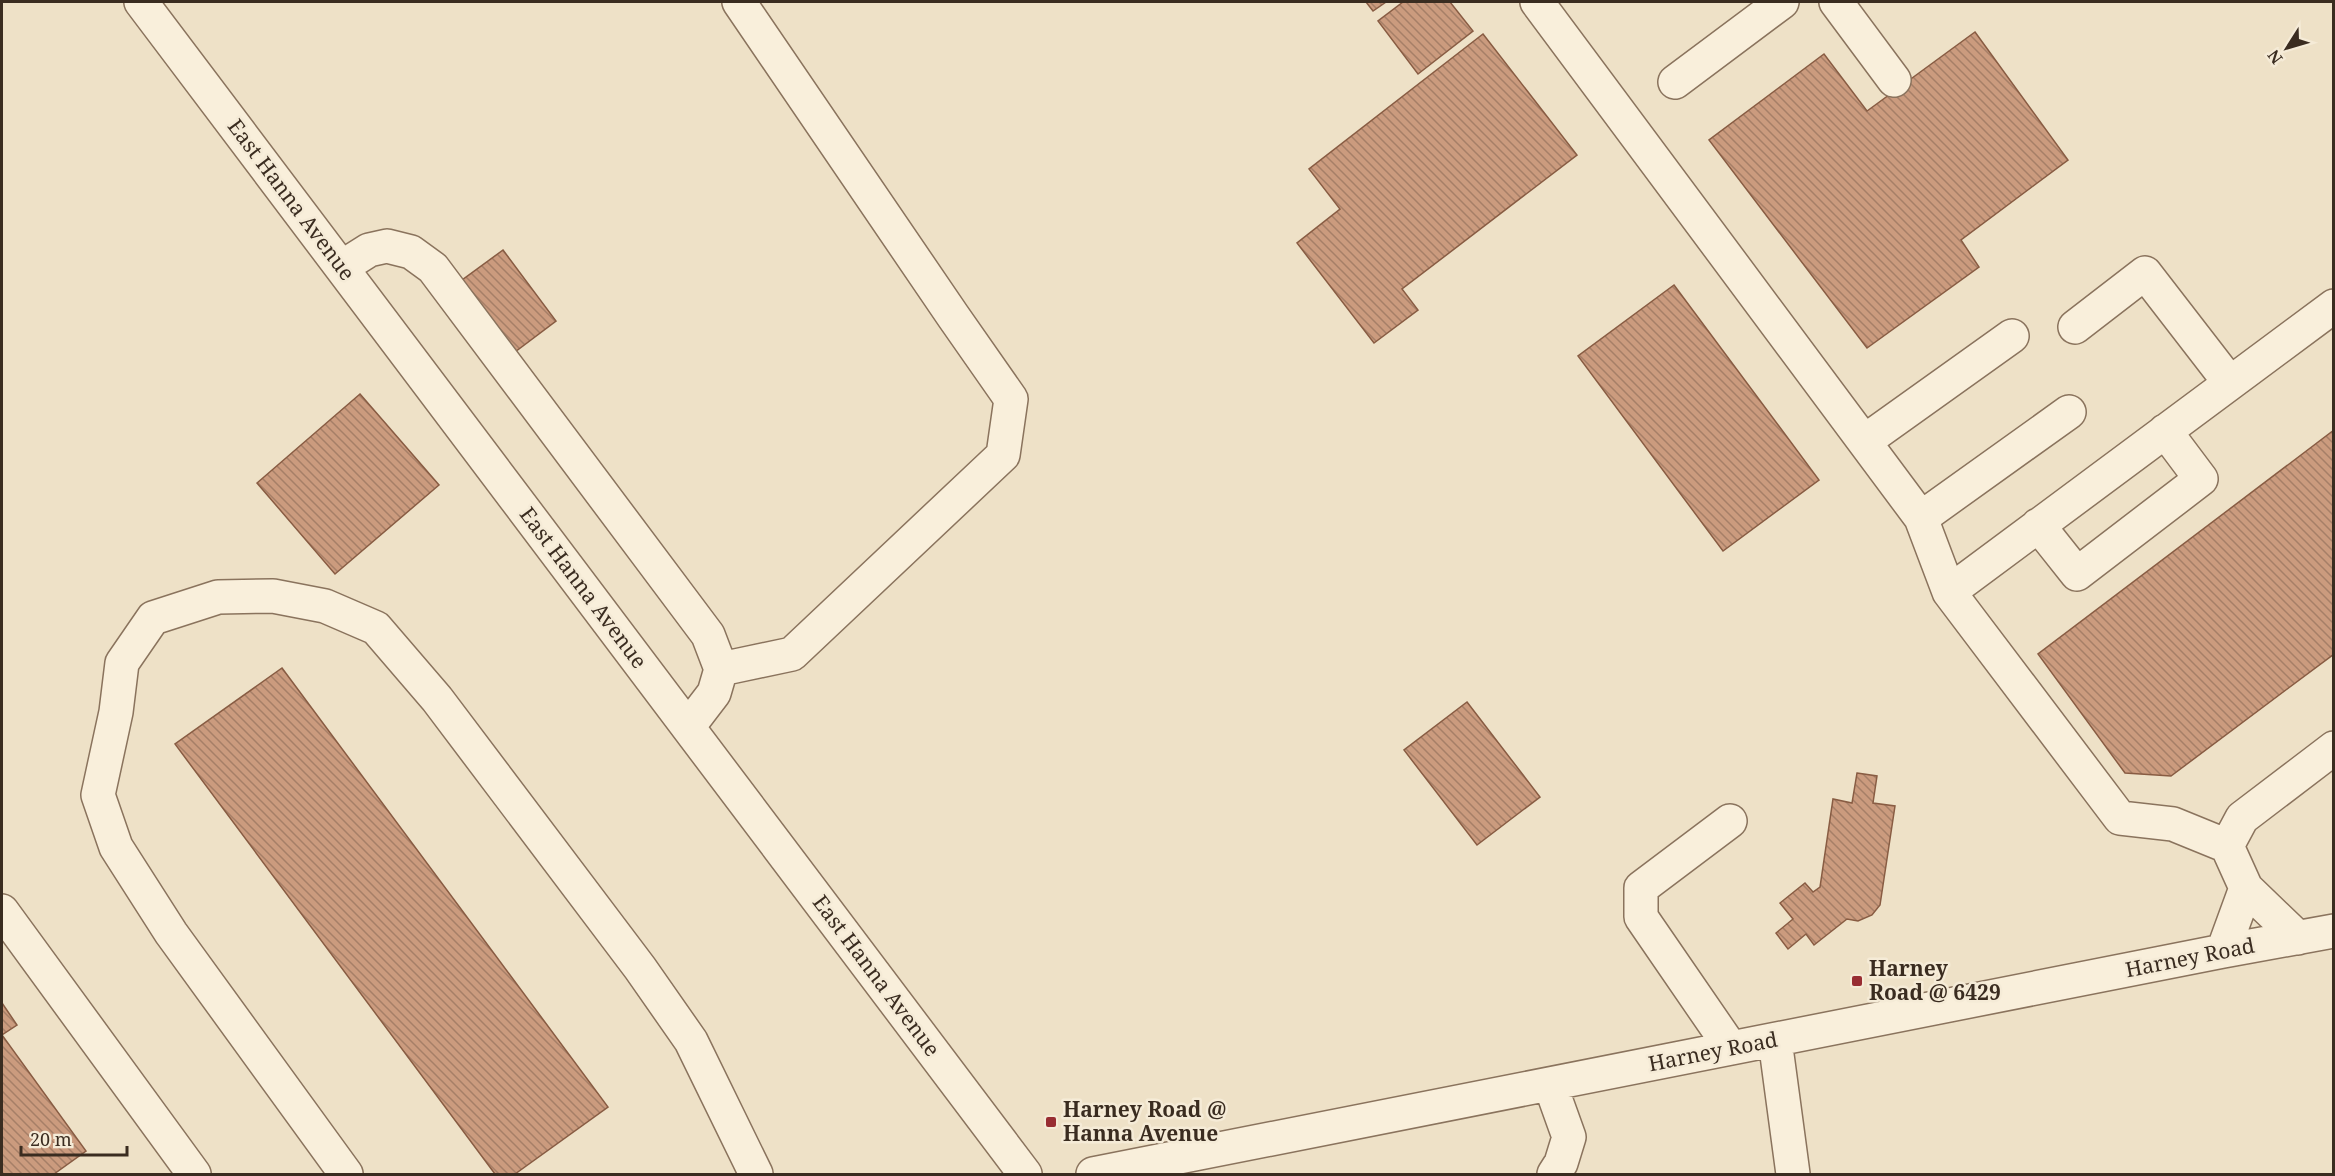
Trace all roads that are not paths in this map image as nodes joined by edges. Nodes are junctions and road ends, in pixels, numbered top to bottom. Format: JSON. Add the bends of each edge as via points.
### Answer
{"nodes":[{"id":1,"x":141,"y":2,"type":"edge"},
{"id":2,"x":739,"y":2,"type":"edge"},
{"id":3,"x":1537,"y":2,"type":"edge"},
{"id":4,"x":1782,"y":2,"type":"edge"},
{"id":5,"x":1836,"y":2,"type":"edge"},
{"id":6,"x":1894,"y":80,"type":"dead end"},
{"id":7,"x":1675,"y":82,"type":"dead end"},
{"id":8,"x":342,"y":267,"type":"junction"},
{"id":9,"x":2334,"y":306,"type":"edge"},
{"id":10,"x":2075,"y":327,"type":"dead end"},
{"id":11,"x":2012,"y":336,"type":"dead end"},
{"id":12,"x":2230,"y":383,"type":"junction"},
{"id":13,"x":2068,"y":412,"type":"dead end"},
{"id":14,"x":2165,"y":431,"type":"junction"},
{"id":15,"x":1865,"y":441,"type":"junction"},
{"id":16,"x":1922,"y":518,"type":"junction"},
{"id":17,"x":2038,"y":525,"type":"junction"},
{"id":18,"x":1949,"y":592,"type":"junction"},
{"id":19,"x":721,"y":669,"type":"junction"},
{"id":20,"x":688,"y":727,"type":"junction"},
{"id":21,"x":2334,"y":748,"type":"edge"},
{"id":22,"x":1731,"y":821,"type":"dead end"},
{"id":23,"x":2227,"y":846,"type":"junction"},
{"id":24,"x":2246,"y":888,"type":"junction"},
{"id":25,"x":2,"y":911,"type":"edge"},
{"id":26,"x":2334,"y":931,"type":"edge"},
{"id":27,"x":2298,"y":938,"type":"junction"},
{"id":28,"x":2223,"y":951,"type":"junction"},
{"id":29,"x":1775,"y":1040,"type":"junction"},
{"id":30,"x":1731,"y":1048,"type":"junction"},
{"id":31,"x":1550,"y":1084,"type":"junction"},
{"id":32,"x":1563,"y":1171,"type":"edge"},
{"id":33,"x":194,"y":1174,"type":"edge"},
{"id":34,"x":346,"y":1174,"type":"edge"},
{"id":35,"x":756,"y":1174,"type":"edge"},
{"id":36,"x":1025,"y":1174,"type":"edge"},
{"id":37,"x":1093,"y":1174,"type":"edge"},
{"id":38,"x":1793,"y":1174,"type":"edge"}],
"edges":[{"from":1,"to":8,"type":"street","name":"East Hanna Avenue"},
{"from":2,"to":19,"type":"street","via":[[1011,399],[1003,455],[792,654]]},
{"from":3,"to":15,"type":"street"},
{"from":4,"to":7,"type":"street"},
{"from":5,"to":6,"type":"street"},
{"from":8,"to":19,"type":"street","via":[[369,250],[387,246],[411,252],[433,268],[699,622]]},
{"from":8,"to":20,"type":"street","name":"East Hanna Avenue"},
{"from":9,"to":12,"type":"street"},
{"from":10,"to":12,"type":"street","via":[[2145,273]]},
{"from":11,"to":15,"type":"street"},
{"from":12,"to":14,"type":"street"},
{"from":13,"to":16,"type":"street"},
{"from":14,"to":17,"type":"street"},
{"from":14,"to":17,"type":"street","via":[[2201,479],[2078,574]]},
{"from":15,"to":16,"type":"street"},
{"from":16,"to":18,"type":"street"},
{"from":17,"to":18,"type":"street"},
{"from":18,"to":23,"type":"street","via":[[2120,818],[2173,824]]},
{"from":19,"to":20,"type":"street","via":[[714,693]]},
{"from":20,"to":36,"type":"street","name":"East Hanna Avenue"},
{"from":21,"to":23,"type":"street","via":[[2242,818]]},
{"from":22,"to":30,"type":"street","via":[[1641,888],[1641,917]]},
{"from":23,"to":24,"type":"street"},
{"from":24,"to":27,"type":"street"},
{"from":24,"to":28,"type":"street"},
{"from":25,"to":33,"type":"street"},
{"from":26,"to":27,"type":"street","name":"Harney Road"},
{"from":27,"to":28,"type":"street","name":"Harney Road"},
{"from":28,"to":29,"type":"street","name":"Harney Road"},
{"from":29,"to":30,"type":"street","name":"Harney Road"},
{"from":29,"to":38,"type":"street"},
{"from":30,"to":31,"type":"street","name":"Harney Road"},
{"from":31,"to":32,"type":"street","via":[[1569,1137]]},
{"from":31,"to":37,"type":"street","name":"Harney Road"},
{"from":34,"to":35,"type":"street","via":[[171,933],[116,847],[98,795],[122,663],[153,618],[218,597],[273,596],[325,606],[376,628],[437,699],[691,1041]]}]}
